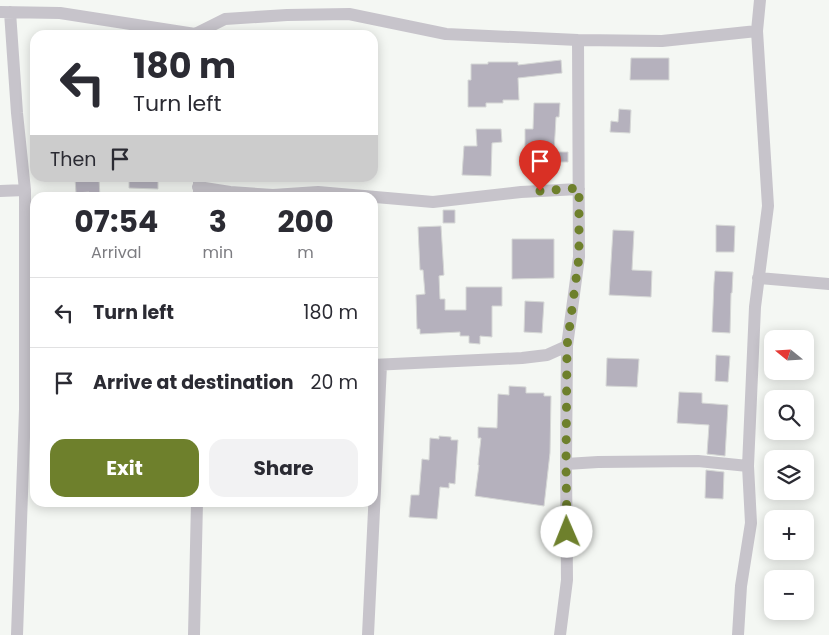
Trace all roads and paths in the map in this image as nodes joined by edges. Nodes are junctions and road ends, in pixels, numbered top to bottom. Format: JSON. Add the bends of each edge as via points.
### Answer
{"nodes":[{"id":1,"x":760,"y":0,"type":"edge"},
{"id":2,"x":5,"y":12,"type":"edge"},
{"id":3,"x":169,"y":30,"type":"edge"},
{"id":4,"x":209,"y":30,"type":"edge"},
{"id":5,"x":757,"y":31,"type":"junction"},
{"id":6,"x":578,"y":40,"type":"junction"},
{"id":7,"x":199,"y":187,"type":"edge"},
{"id":8,"x":579,"y":188,"type":"junction"},
{"id":9,"x":25,"y":190,"type":"junction"},
{"id":10,"x":0,"y":191,"type":"edge"},
{"id":11,"x":230,"y":192,"type":"edge"},
{"id":12,"x":378,"y":197,"type":"edge"},
{"id":13,"x":758,"y":278,"type":"junction"},
{"id":14,"x":829,"y":284,"type":"edge"},
{"id":15,"x":567,"y":346,"type":"junction"},
{"id":16,"x":378,"y":365,"type":"edge"},
{"id":17,"x":566,"y":464,"type":"junction"},
{"id":18,"x":748,"y":466,"type":"junction"},
{"id":19,"x":197,"y":507,"type":"edge"},
{"id":20,"x":372,"y":507,"type":"edge"},
{"id":21,"x":16,"y":635,"type":"edge"},
{"id":22,"x":194,"y":635,"type":"edge"},
{"id":23,"x":368,"y":635,"type":"edge"},
{"id":24,"x":560,"y":635,"type":"edge"},
{"id":25,"x":738,"y":635,"type":"edge"}],
"edges":[{"from":1,"to":5,"type":"street"},
{"from":2,"to":3,"type":"street","via":[[60,13]]},
{"from":2,"to":9,"type":"street"},
{"from":4,"to":6,"type":"street","via":[[225,20],[349,14],[446,34]]},
{"from":5,"to":6,"type":"street","via":[[662,41]]},
{"from":5,"to":13,"type":"street","via":[[768,206]]},
{"from":6,"to":8,"type":"street"},
{"from":7,"to":11,"type":"street"},
{"from":8,"to":12,"type":"street","via":[[433,202]]},
{"from":8,"to":15,"type":"street","via":[[579,257]]},
{"from":9,"to":10,"type":"street"},
{"from":9,"to":21,"type":"street","via":[[26,409]]},
{"from":13,"to":14,"type":"street"},
{"from":13,"to":18,"type":"street"},
{"from":15,"to":16,"type":"street","via":[[547,354],[522,358]]},
{"from":15,"to":17,"type":"street"},
{"from":17,"to":18,"type":"street","via":[[698,460]]},
{"from":17,"to":24,"type":"street","via":[[567,580]]},
{"from":18,"to":25,"type":"street","via":[[751,524],[741,586]]},
{"from":19,"to":22,"type":"street"},
{"from":20,"to":23,"type":"street"}]}
